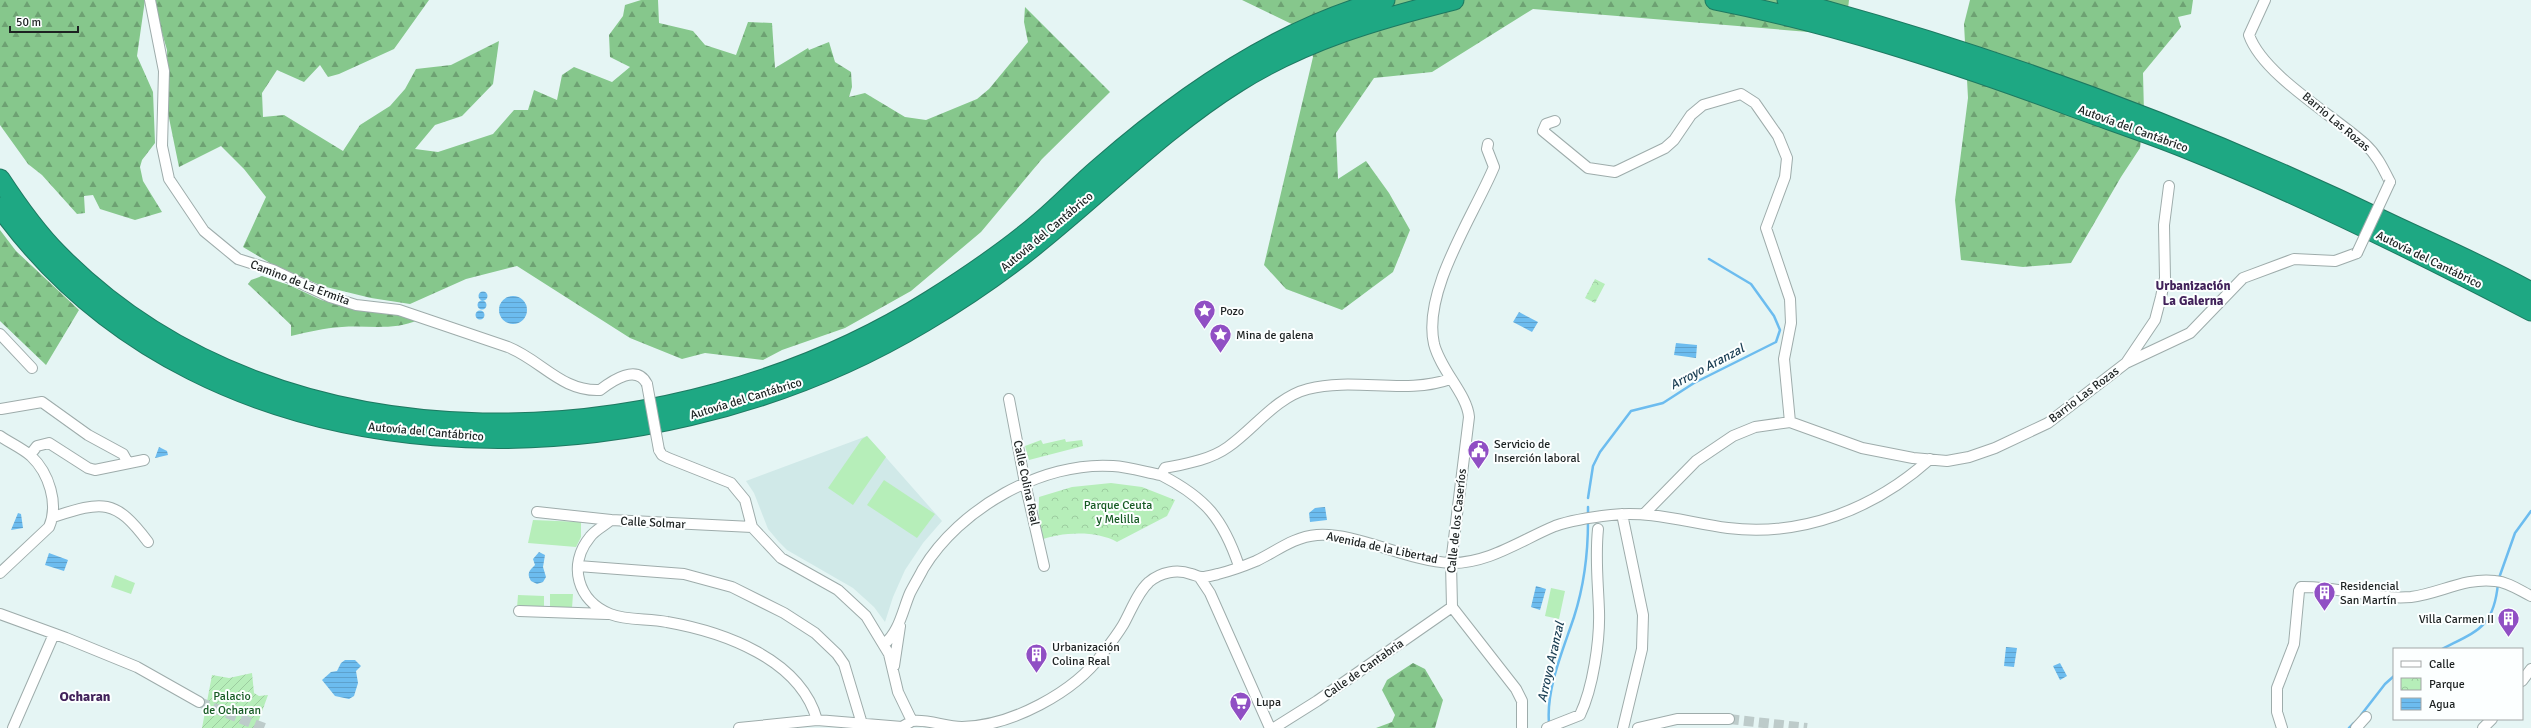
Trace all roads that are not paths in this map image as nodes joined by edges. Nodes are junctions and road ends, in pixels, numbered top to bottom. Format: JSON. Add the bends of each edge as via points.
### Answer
{"nodes":[{"id":1,"x":150,"y":0,"type":"edge"},
{"id":2,"x":1385,"y":0,"type":"edge"},
{"id":3,"x":1454,"y":0,"type":"edge"},
{"id":4,"x":1715,"y":0,"type":"edge"},
{"id":5,"x":1787,"y":0,"type":"edge"},
{"id":6,"x":2265,"y":0,"type":"edge"},
{"id":7,"x":1554,"y":121,"type":"dead end"},
{"id":8,"x":1488,"y":144,"type":"dead end"},
{"id":9,"x":0,"y":179,"type":"edge"},
{"id":10,"x":2169,"y":186,"type":"dead end"},
{"id":11,"x":0,"y":207,"type":"edge"},
{"id":12,"x":2531,"y":292,"type":"edge"},
{"id":13,"x":2531,"y":312,"type":"edge"},
{"id":14,"x":0,"y":334,"type":"edge"},
{"id":15,"x":2126,"y":363,"type":"junction"},
{"id":16,"x":32,"y":368,"type":"dead end"},
{"id":17,"x":1450,"y":379,"type":"junction"},
{"id":18,"x":1009,"y":399,"type":"dead end"},
{"id":19,"x":1,"y":409,"type":"dead end"},
{"id":20,"x":1790,"y":422,"type":"junction"},
{"id":21,"x":0,"y":436,"type":"edge"},
{"id":22,"x":30,"y":455,"type":"junction"},
{"id":23,"x":144,"y":460,"type":"dead end"},
{"id":24,"x":1930,"y":460,"type":"junction"},
{"id":25,"x":128,"y":463,"type":"junction"},
{"id":26,"x":1161,"y":475,"type":"junction"},
{"id":27,"x":1025,"y":483,"type":"junction"},
{"id":28,"x":537,"y":512,"type":"dead end"},
{"id":29,"x":1622,"y":514,"type":"junction"},
{"id":30,"x":1644,"y":514,"type":"junction"},
{"id":31,"x":53,"y":517,"type":"junction"},
{"id":32,"x":611,"y":520,"type":"junction"},
{"id":33,"x":752,"y":527,"type":"junction"},
{"id":34,"x":1598,"y":529,"type":"dead end"},
{"id":35,"x":148,"y":542,"type":"dead end"},
{"id":36,"x":1451,"y":563,"type":"junction"},
{"id":37,"x":578,"y":566,"type":"junction"},
{"id":38,"x":1044,"y":566,"type":"dead end"},
{"id":39,"x":1239,"y":566,"type":"junction"},
{"id":40,"x":0,"y":573,"type":"edge"},
{"id":41,"x":1200,"y":578,"type":"junction"},
{"id":42,"x":2531,"y":596,"type":"edge"},
{"id":43,"x":1452,"y":607,"type":"junction"},
{"id":44,"x":519,"y":610,"type":"dead end"},
{"id":45,"x":0,"y":614,"type":"edge"},
{"id":46,"x":611,"y":614,"type":"junction"},
{"id":47,"x":901,"y":616,"type":"junction"},
{"id":48,"x":54,"y":634,"type":"junction"},
{"id":49,"x":884,"y":644,"type":"junction"},
{"id":50,"x":2531,"y":668,"type":"edge"},
{"id":51,"x":893,"y":672,"type":"junction"},
{"id":52,"x":2523,"y":680,"type":"edge"},
{"id":53,"x":198,"y":702,"type":"tunnel mouth"},
{"id":54,"x":2366,"y":716,"type":"dead end"},
{"id":55,"x":1729,"y":719,"type":"tunnel mouth"},
{"id":56,"x":817,"y":720,"type":"junction"},
{"id":57,"x":912,"y":720,"type":"junction"},
{"id":58,"x":2491,"y":720,"type":"edge"},
{"id":59,"x":862,"y":724,"type":"junction"},
{"id":60,"x":1550,"y":727,"type":"edge"},
{"id":61,"x":13,"y":728,"type":"edge"},
{"id":62,"x":739,"y":728,"type":"edge"},
{"id":63,"x":1270,"y":728,"type":"edge"},
{"id":64,"x":1274,"y":728,"type":"edge"},
{"id":65,"x":1522,"y":728,"type":"edge"},
{"id":66,"x":1624,"y":728,"type":"edge"},
{"id":67,"x":1638,"y":728,"type":"edge"},
{"id":68,"x":2282,"y":728,"type":"edge"},
{"id":69,"x":2356,"y":728,"type":"edge"},
{"id":70,"x":2483,"y":728,"type":"edge"}],
"edges":[{"from":1,"to":33,"type":"street","name":"Camino de La Ermita","bridge":true,"via":[[164,72],[162,146],[169,179],[204,231],[221,246],[238,259],[273,270],[330,298],[356,305],[399,310],[508,347],[520,352],[550,375],[572,386],[600,390],[620,377],[635,374],[644,378],[662,455],[731,483],[745,500]]},
{"from":2,"to":9,"type":"highway","name":"Autovía del Cantábrico","via":[[1310,28],[1234,67],[1163,116],[1100,167],[1040,222],[974,272],[884,327],[809,363],[731,390],[669,406],[622,414],[512,424],[417,418],[356,409],[303,397],[252,380],[174,344],[100,292],[56,252],[17,205]]},
{"from":3,"to":11,"type":"highway","name":"Autovía del Cantábrico","via":[[1372,21],[1315,42],[1241,80],[1186,117],[1034,246],[958,301],[892,340],[814,377],[735,404],[677,420],[639,427],[528,438],[431,435],[365,427],[307,415],[252,397],[194,372],[117,324],[48,265]]},
{"from":4,"to":13,"type":"highway","name":"Autovía del Cantábrico","via":[[1833,28],[1910,51],[1982,74],[2184,148],[2380,235]]},
{"from":5,"to":12,"type":"highway","name":"Autovía del Cantábrico","via":[[1991,60],[2190,134],[2290,176]]},
{"from":6,"to":15,"type":"street","name":"Barrio Las Rozas","bridge":true,"via":[[2249,35],[2253,45],[2282,76],[2342,128],[2365,144],[2377,157],[2390,182],[2358,253],[2336,261],[2294,259],[2243,278],[2190,333]]},
{"from":7,"to":20,"type":"street","via":[[1546,124],[1543,131],[1578,163],[1594,170],[1615,172],[1665,148],[1674,140],[1691,115],[1703,105],[1741,94],[1755,103],[1778,136],[1786,158],[1785,177],[1766,228],[1790,298],[1791,323],[1784,359]]},
{"from":8,"to":17,"type":"street","name":"Calle de los Caseríos","via":[[1487,149],[1494,167],[1445,271],[1433,322],[1437,354]]},
{"from":10,"to":15,"type":"street","name":"Barrio Las Rozas","via":[[2164,225],[2165,278],[2161,297],[2155,320]]},
{"from":14,"to":16,"type":"street"},
{"from":15,"to":24,"type":"street","name":"Barrio Las Rozas","via":[[2060,415],[2022,436],[1969,457],[1947,461]]},
{"from":17,"to":26,"type":"street","via":[[1419,386],[1338,384],[1307,389],[1275,407],[1226,448],[1192,463],[1165,468]]},
{"from":17,"to":36,"type":"street","name":"Calle de los Caseríos","via":[[1465,401],[1469,417]]},
{"from":18,"to":27,"type":"street","name":"Calle Colina Real"},
{"from":19,"to":25,"type":"street","via":[[42,402],[88,435],[123,454]]},
{"from":20,"to":24,"type":"street","name":"Barrio Las Rozas","via":[[1862,448]]},
{"from":20,"to":30,"type":"street","via":[[1755,427],[1713,448],[1696,461]]},
{"from":21,"to":22,"type":"street"},
{"from":22,"to":25,"type":"street","via":[[37,446],[49,443],[95,470]]},
{"from":22,"to":31,"type":"street","via":[[44,473],[51,493]]},
{"from":23,"to":25,"type":"street"},
{"from":24,"to":30,"type":"street","via":[[1866,504],[1800,527],[1762,530],[1728,528]]},
{"from":26,"to":27,"type":"street","via":[[1112,466],[1072,470]]},
{"from":26,"to":39,"type":"street","via":[[1196,495],[1213,514],[1226,532]]},
{"from":27,"to":38,"type":"street","name":"Calle Colina Real"},
{"from":27,"to":47,"type":"street","via":[[984,506],[958,526],[924,568],[910,592]]},
{"from":28,"to":32,"type":"street"},
{"from":29,"to":30,"type":"street"},
{"from":29,"to":36,"type":"street","name":"Avenida de la Libertad","via":[[1560,525],[1484,559]]},
{"from":29,"to":66,"type":"street","via":[[1643,615],[1642,649]]},
{"from":31,"to":35,"type":"street","via":[[95,506],[109,506],[124,515]]},
{"from":31,"to":40,"type":"street","via":[[50,527]]},
{"from":32,"to":33,"type":"street","name":"Calle Solmar"},
{"from":32,"to":37,"type":"street","name":"Calle Solmar","via":[[589,538]]},
{"from":33,"to":49,"type":"street","via":[[781,558],[838,590],[856,605],[871,622]]},
{"from":34,"to":60,"type":"street","via":[[1595,570],[1599,627],[1589,689],[1580,715]]},
{"from":36,"to":39,"type":"street","name":"Avenida de la Libertad","via":[[1393,552],[1335,536],[1320,535],[1279,546],[1256,561]]},
{"from":36,"to":43,"type":"street","name":"Calle de los Caseríos"},
{"from":37,"to":46,"type":"street","name":"Calle Solmar","via":[[578,582],[584,595],[596,606]]},
{"from":37,"to":59,"type":"street","via":[[684,574],[732,587],[784,613],[807,627],[837,654],[844,664]]},
{"from":39,"to":41,"type":"street","name":"Avenida de la Libertad"},
{"from":41,"to":57,"type":"street","via":[[1172,571],[1148,583],[1099,659],[1056,695],[1032,709],[1006,719],[965,727]]},
{"from":41,"to":63,"type":"street","via":[[1210,593]]},
{"from":42,"to":68,"type":"street","via":[[2494,580],[2411,597],[2370,595],[2313,586],[2301,587],[2294,644],[2277,688],[2277,712]]},
{"from":43,"to":64,"type":"street","name":"Calle de Cantabria"},
{"from":43,"to":65,"type":"street","via":[[1516,689],[1522,701]]},
{"from":44,"to":46,"type":"street"},
{"from":45,"to":48,"type":"street"},
{"from":46,"to":56,"type":"street","name":"Calle Solmar","via":[[682,624],[739,644],[792,676],[806,693]]},
{"from":47,"to":49,"type":"street","via":[[893,635]]},
{"from":47,"to":51,"type":"street"},
{"from":48,"to":53,"type":"street","via":[[136,667]]},
{"from":48,"to":61,"type":"street"},
{"from":49,"to":51,"type":"street"},
{"from":50,"to":52,"type":"street"},
{"from":51,"to":57,"type":"street","via":[[898,692]]},
{"from":54,"to":69,"type":"street"},
{"from":55,"to":67,"type":"street","via":[[1677,718]]},
{"from":56,"to":59,"type":"street"},
{"from":56,"to":62,"type":"street"},
{"from":57,"to":59,"type":"street","via":[[902,727]]},
{"from":58,"to":70,"type":"street"}]}
